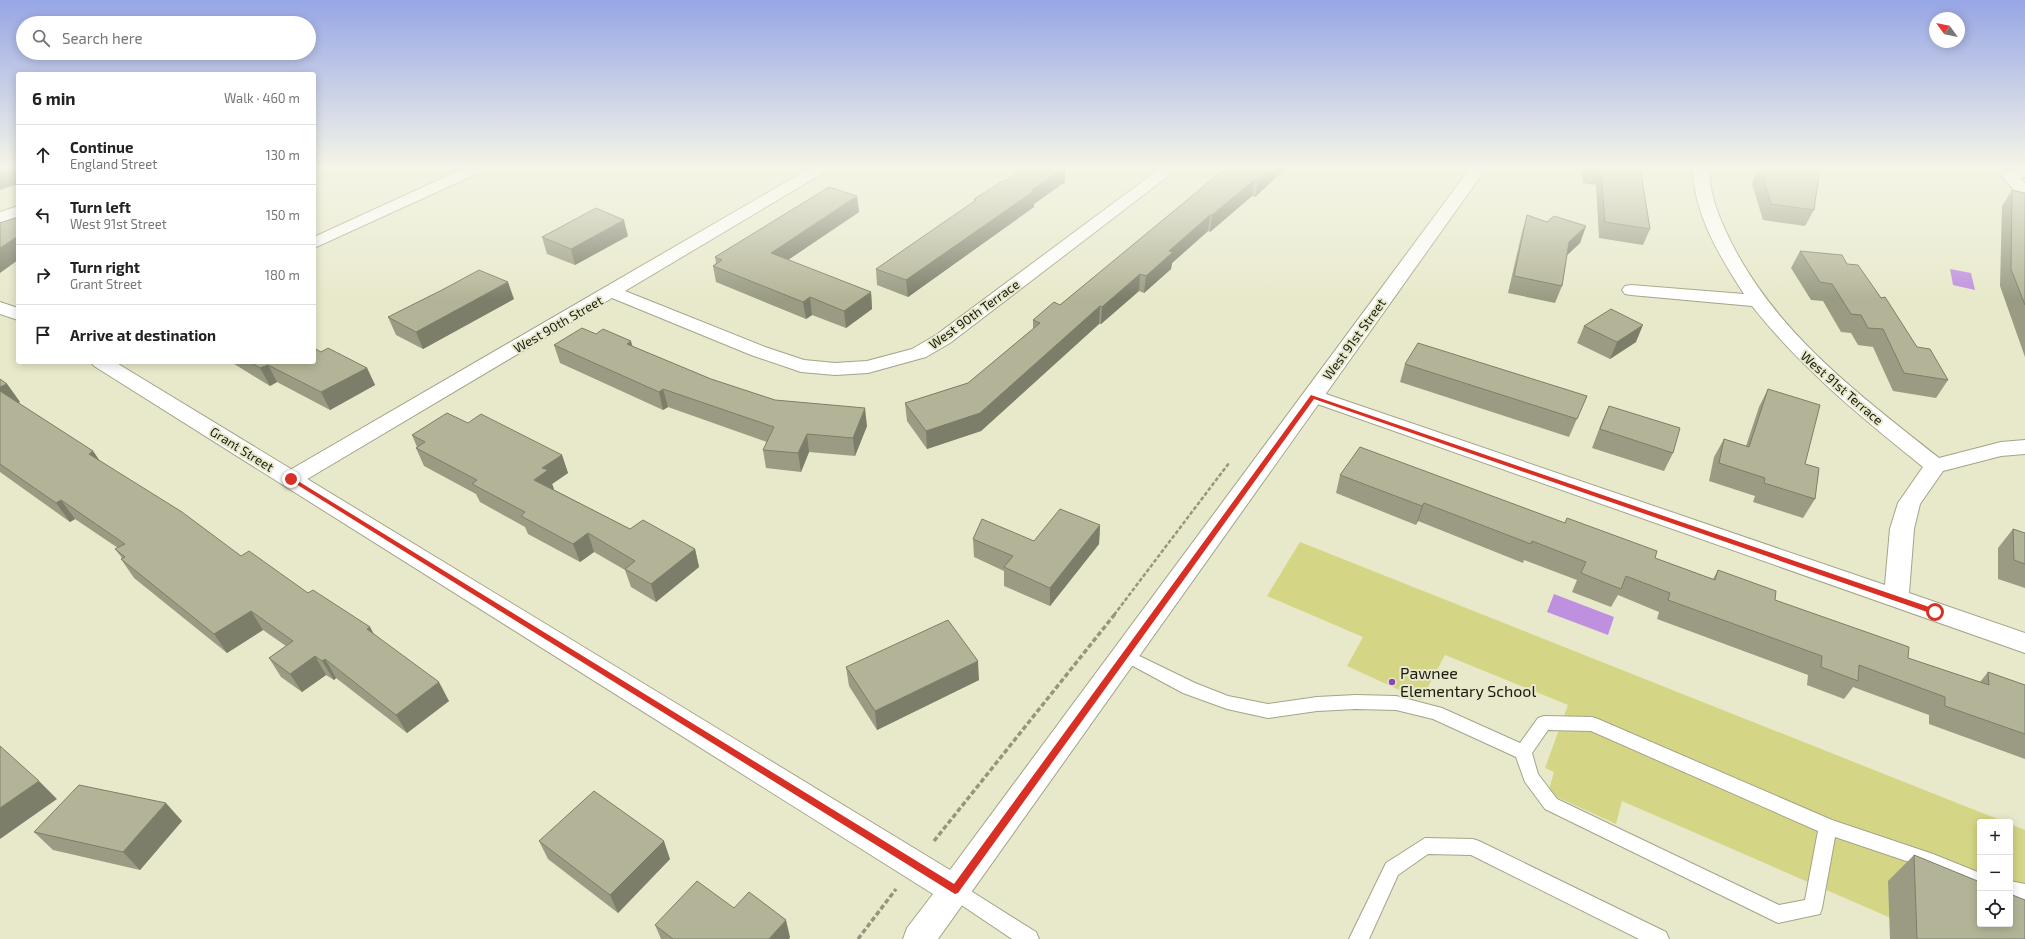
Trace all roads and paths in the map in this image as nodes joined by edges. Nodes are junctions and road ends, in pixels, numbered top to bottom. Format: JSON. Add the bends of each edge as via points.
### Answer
{"nodes":[{"id":1,"x":384,"y":211,"type":"edge"},
{"id":2,"x":749,"y":211,"type":"edge"},
{"id":3,"x":1114,"y":211,"type":"edge"},
{"id":4,"x":1447,"y":211,"type":"edge"},
{"id":5,"x":1708,"y":211,"type":"edge"},
{"id":6,"x":16,"y":213,"type":"edge"},
{"id":7,"x":0,"y":218,"type":"edge"},
{"id":8,"x":316,"y":242,"type":"edge"},
{"id":9,"x":1631,"y":290,"type":"dead end"},
{"id":10,"x":612,"y":292,"type":"junction"},
{"id":11,"x":1758,"y":301,"type":"junction"},
{"id":12,"x":0,"y":308,"type":"edge"},
{"id":13,"x":16,"y":313,"type":"edge"},
{"id":14,"x":104,"y":364,"type":"edge"},
{"id":15,"x":1313,"y":396,"type":"junction"},
{"id":16,"x":2025,"y":447,"type":"edge"},
{"id":17,"x":1231,"y":460,"type":"dead end"},
{"id":18,"x":1936,"y":466,"type":"junction"},
{"id":19,"x":291,"y":479,"type":"junction"},
{"id":20,"x":1896,"y":598,"type":"junction"},
{"id":21,"x":2025,"y":643,"type":"edge"},
{"id":22,"x":1125,"y":655,"type":"junction"},
{"id":23,"x":1523,"y":752,"type":"junction"},
{"id":24,"x":1828,"y":827,"type":"junction"},
{"id":25,"x":914,"y":865,"type":"junction"},
{"id":26,"x":1977,"y":881,"type":"edge"},
{"id":27,"x":955,"y":890,"type":"junction"},
{"id":28,"x":2013,"y":891,"type":"edge"},
{"id":29,"x":2025,"y":893,"type":"edge"},
{"id":30,"x":858,"y":939,"type":"edge"},
{"id":31,"x":919,"y":939,"type":"edge"},
{"id":32,"x":1028,"y":939,"type":"edge"},
{"id":33,"x":1359,"y":939,"type":"edge"},
{"id":34,"x":1660,"y":939,"type":"edge"}],
"edges":[{"from":1,"to":8,"type":"street"},
{"from":2,"to":10,"type":"street","name":"West 90th Street"},
{"from":3,"to":10,"type":"street","name":"West 90th Terrace","via":[[943,339],[919,353],[868,367],[835,369],[801,366]]},
{"from":4,"to":15,"type":"street","name":"West 91st Street"},
{"from":5,"to":11,"type":"street","name":"West 91st Terrace","via":[[1724,250]]},
{"from":6,"to":7,"type":"street"},
{"from":9,"to":11,"type":"street"},
{"from":10,"to":19,"type":"street","name":"West 90th Street"},
{"from":11,"to":18,"type":"street","name":"West 91st Terrace","via":[[1796,348],[1839,389]]},
{"from":12,"to":13,"type":"street"},
{"from":14,"to":19,"type":"street","name":"Grant Street"},
{"from":15,"to":20,"type":"street"},
{"from":15,"to":22,"type":"street","name":"West 91st Street"},
{"from":16,"to":18,"type":"street","via":[[2001,449]]},
{"from":17,"to":25,"type":"path","via":[[1093,642]]},
{"from":18,"to":20,"type":"street","via":[[1909,503],[1902,529]]},
{"from":19,"to":25,"type":"street","name":"Grant Street"},
{"from":20,"to":21,"type":"street"},
{"from":22,"to":23,"type":"lane","via":[[1189,688],[1227,702],[1268,712],[1317,704],[1396,702],[1436,713]]},
{"from":22,"to":27,"type":"street","name":"West 91st Street"},
{"from":23,"to":24,"type":"lane","via":[[1544,722],[1592,724]]},
{"from":23,"to":24,"type":"lane","via":[[1531,777],[1551,804],[1778,914],[1813,908]]},
{"from":24,"to":26,"type":"lane","via":[[1933,862]]},
{"from":25,"to":27,"type":"street","name":"Grant Street"},
{"from":25,"to":30,"type":"path"},
{"from":27,"to":31,"type":"street","name":"West 91st Street"},
{"from":27,"to":32,"type":"lane"},
{"from":28,"to":29,"type":"lane"},
{"from":33,"to":34,"type":"lane","via":[[1392,869],[1424,846],[1473,847]]}]}
